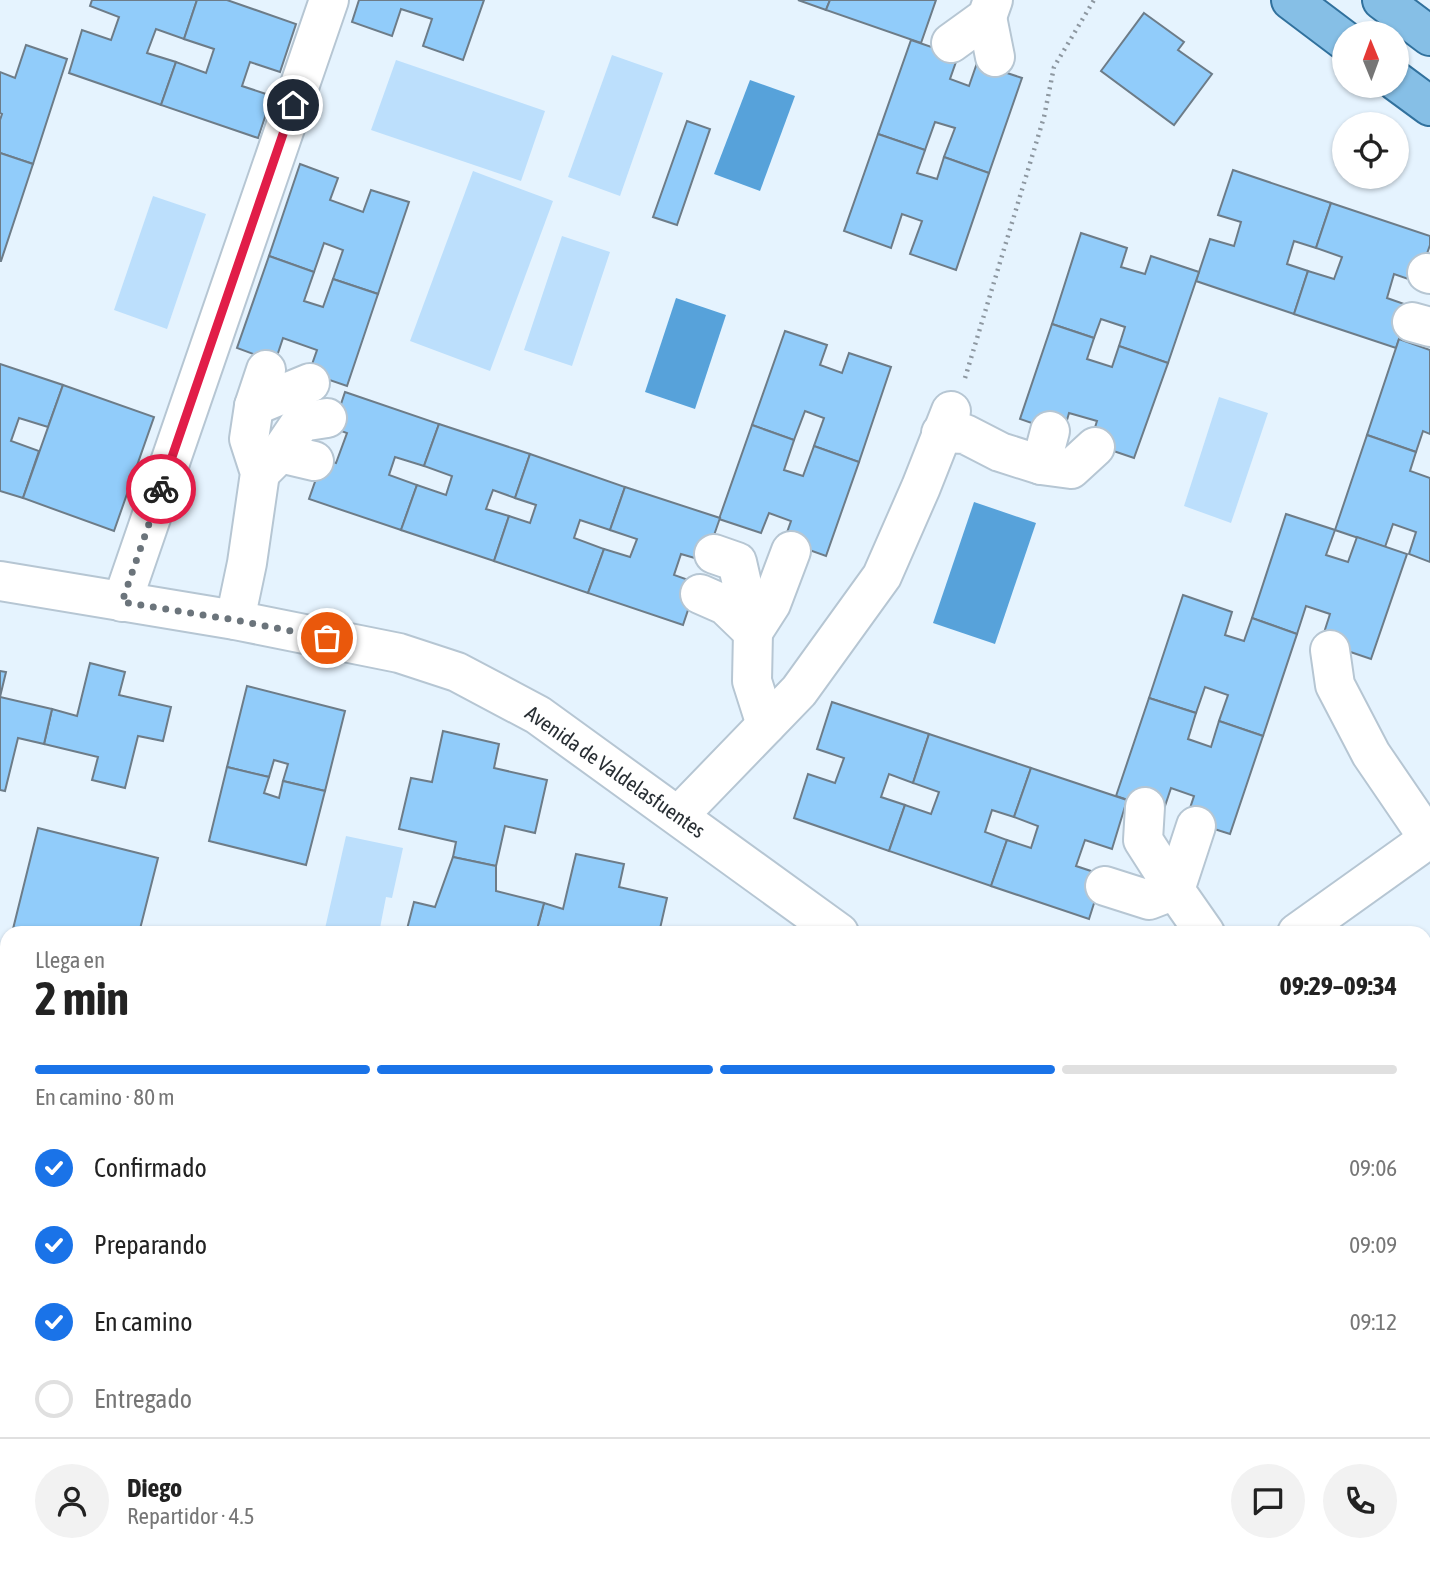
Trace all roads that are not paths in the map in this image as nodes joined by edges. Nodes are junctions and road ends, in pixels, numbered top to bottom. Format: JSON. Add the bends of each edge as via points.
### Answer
{"nodes":[{"id":1,"x":329,"y":0,"type":"edge"},
{"id":2,"x":1292,"y":0,"type":"edge"},
{"id":3,"x":1382,"y":0,"type":"edge"},
{"id":4,"x":990,"y":9,"type":"edge"},
{"id":5,"x":1332,"y":31,"type":"edge"},
{"id":6,"x":1430,"y":36,"type":"edge"},
{"id":7,"x":951,"y":43,"type":"dead end"},
{"id":8,"x":995,"y":57,"type":"dead end"},
{"id":9,"x":1409,"y":91,"type":"edge"},
{"id":10,"x":1430,"y":106,"type":"edge"},
{"id":11,"x":266,"y":370,"type":"dead end"},
{"id":12,"x":310,"y":383,"type":"dead end"},
{"id":13,"x":254,"y":406,"type":"junction"},
{"id":14,"x":327,"y":418,"type":"dead end"},
{"id":15,"x":1095,"y":447,"type":"dead end"},
{"id":16,"x":285,"y":462,"type":"junction"},
{"id":17,"x":733,"y":551,"type":"dead end"},
{"id":18,"x":792,"y":551,"type":"dead end"},
{"id":19,"x":0,"y":581,"type":"edge"},
{"id":20,"x":701,"y":594,"type":"dead end"},
{"id":21,"x":122,"y":602,"type":"junction"},
{"id":22,"x":235,"y":620,"type":"junction"},
{"id":23,"x":753,"y":632,"type":"junction"},
{"id":24,"x":1330,"y":650,"type":"dead end"},
{"id":25,"x":766,"y":725,"type":"junction"},
{"id":26,"x":679,"y":816,"type":"junction"},
{"id":27,"x":1196,"y":826,"type":"dead end"},
{"id":28,"x":1135,"y":828,"type":"dead end"},
{"id":29,"x":1430,"y":839,"type":"edge"},
{"id":30,"x":1105,"y":887,"type":"dead end"},
{"id":31,"x":1175,"y":890,"type":"junction"},
{"id":32,"x":829,"y":926,"type":"edge"},
{"id":33,"x":1200,"y":926,"type":"edge"},
{"id":34,"x":1307,"y":926,"type":"edge"}],
"edges":[{"from":1,"to":21,"type":"street"},
{"from":2,"to":5,"type":"main road"},
{"from":3,"to":6,"type":"main road"},
{"from":4,"to":7,"type":"street"},
{"from":4,"to":8,"type":"street"},
{"from":9,"to":10,"type":"main road"},
{"from":11,"to":13,"type":"street"},
{"from":12,"to":13,"type":"street"},
{"from":13,"to":16,"type":"street","via":[[249,439]]},
{"from":14,"to":16,"type":"street","via":[[301,422]]},
{"from":15,"to":25,"type":"street","via":[[1071,469],[1046,448],[999,452],[946,422],[882,576],[799,691]]},
{"from":16,"to":22,"type":"street","via":[[247,563]]},
{"from":17,"to":23,"type":"street"},
{"from":18,"to":23,"type":"street","via":[[771,604]]},
{"from":19,"to":21,"type":"street","name":"Avenida de Valdelasfuentes"},
{"from":20,"to":23,"type":"street","via":[[725,605]]},
{"from":21,"to":22,"type":"street","name":"Avenida de Valdelasfuentes"},
{"from":22,"to":26,"type":"street","name":"Avenida de Valdelasfuentes","via":[[399,653],[457,672],[538,715]]},
{"from":23,"to":25,"type":"street","via":[[752,681]]},
{"from":24,"to":29,"type":"street","via":[[1335,685],[1371,754]]},
{"from":25,"to":26,"type":"street"},
{"from":26,"to":32,"type":"street","name":"Avenida de Valdelasfuentes"},
{"from":27,"to":31,"type":"street"},
{"from":28,"to":31,"type":"street"},
{"from":29,"to":34,"type":"street"},
{"from":30,"to":31,"type":"street","via":[[1149,900]]},
{"from":31,"to":33,"type":"street"}]}
